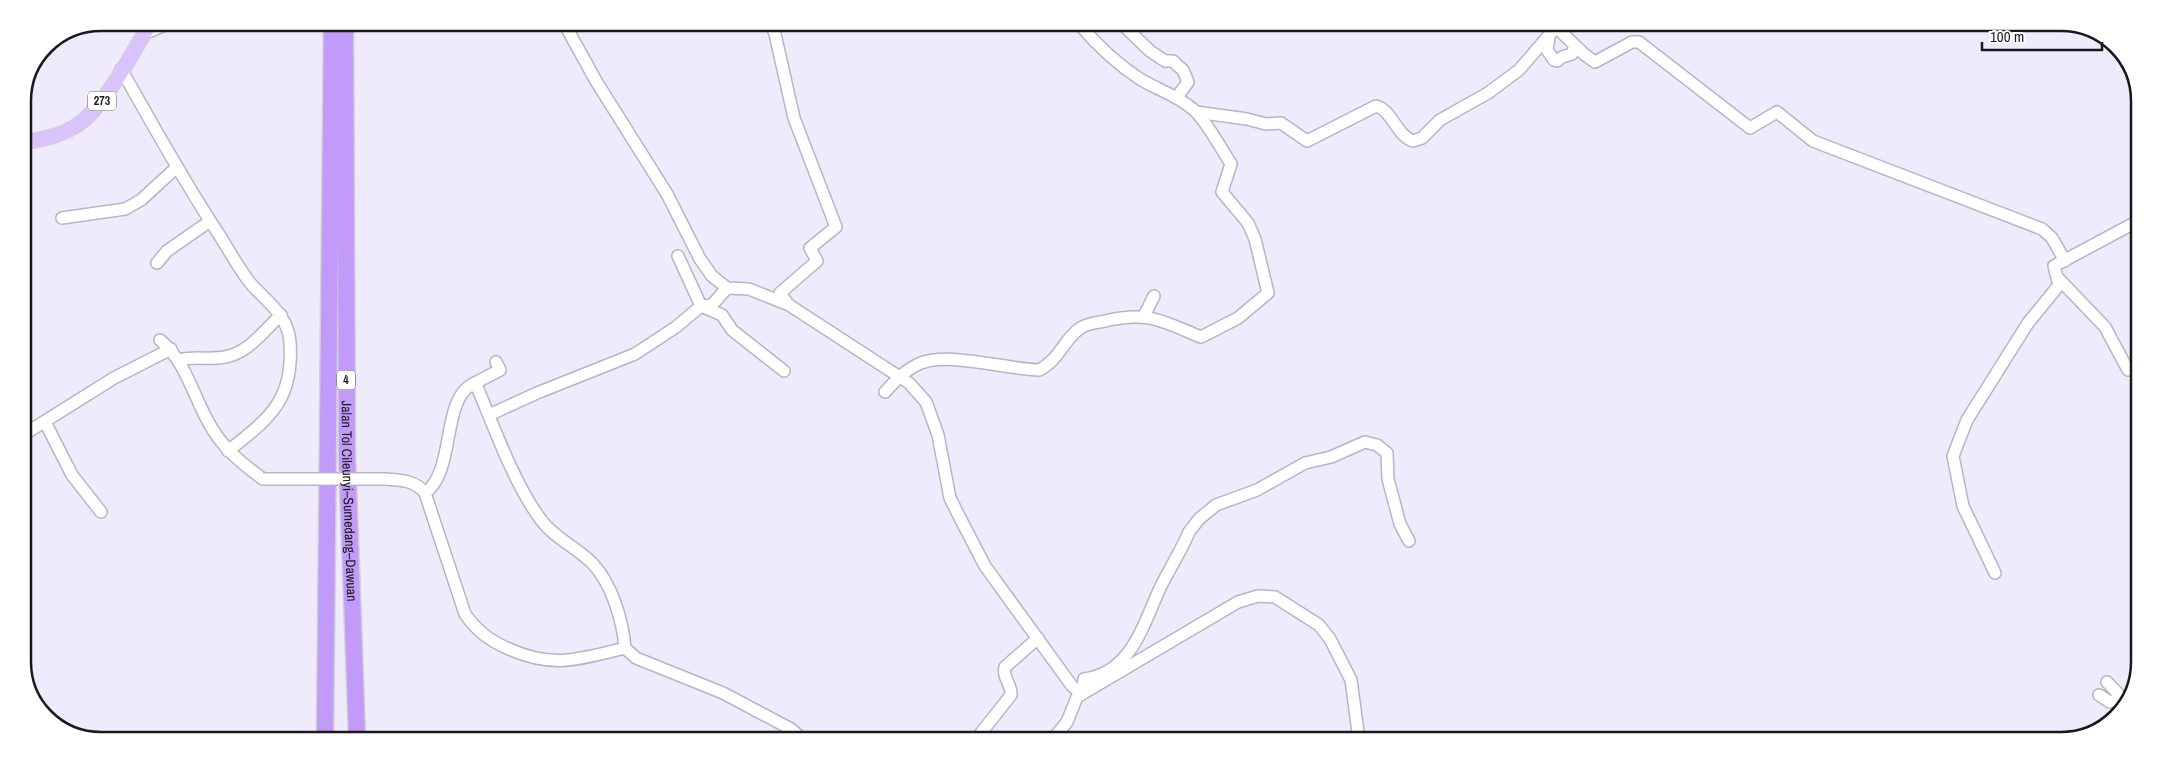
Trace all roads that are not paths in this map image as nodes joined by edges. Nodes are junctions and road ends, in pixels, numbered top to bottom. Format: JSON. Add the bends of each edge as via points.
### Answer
{"nodes":[{"id":1,"x":146,"y":31,"type":"edge"},
{"id":2,"x":332,"y":31,"type":"edge"},
{"id":3,"x":345,"y":31,"type":"edge"},
{"id":4,"x":568,"y":31,"type":"edge"},
{"id":5,"x":773,"y":31,"type":"edge"},
{"id":6,"x":1086,"y":31,"type":"edge"},
{"id":7,"x":1129,"y":31,"type":"edge"},
{"id":8,"x":1552,"y":31,"type":"edge"},
{"id":9,"x":1553,"y":31,"type":"edge"},
{"id":10,"x":1556,"y":31,"type":"edge"},
{"id":11,"x":1575,"y":46,"type":"junction"},
{"id":12,"x":121,"y":69,"type":"junction"},
{"id":13,"x":1178,"y":97,"type":"junction"},
{"id":14,"x":1196,"y":112,"type":"junction"},
{"id":15,"x":31,"y":141,"type":"edge"},
{"id":16,"x":176,"y":167,"type":"junction"},
{"id":17,"x":62,"y":218,"type":"dead end"},
{"id":18,"x":210,"y":221,"type":"junction"},
{"id":19,"x":2131,"y":226,"type":"edge"},
{"id":20,"x":678,"y":256,"type":"dead end"},
{"id":21,"x":2065,"y":261,"type":"junction"},
{"id":22,"x":157,"y":263,"type":"dead end"},
{"id":23,"x":2059,"y":279,"type":"junction"},
{"id":24,"x":727,"y":288,"type":"junction"},
{"id":25,"x":1154,"y":296,"type":"dead end"},
{"id":26,"x":789,"y":305,"type":"junction"},
{"id":27,"x":701,"y":306,"type":"junction"},
{"id":28,"x":282,"y":315,"type":"junction"},
{"id":29,"x":1144,"y":316,"type":"junction"},
{"id":30,"x":160,"y":340,"type":"dead end"},
{"id":31,"x":171,"y":349,"type":"junction"},
{"id":32,"x":178,"y":360,"type":"junction"},
{"id":33,"x":496,"y":362,"type":"dead end"},
{"id":34,"x":2128,"y":370,"type":"dead end"},
{"id":35,"x":784,"y":371,"type":"dead end"},
{"id":36,"x":899,"y":377,"type":"junction"},
{"id":37,"x":473,"y":384,"type":"junction"},
{"id":38,"x":885,"y":392,"type":"dead end"},
{"id":39,"x":489,"y":416,"type":"junction"},
{"id":40,"x":44,"y":422,"type":"junction"},
{"id":41,"x":31,"y":430,"type":"edge"},
{"id":42,"x":228,"y":451,"type":"junction"},
{"id":43,"x":425,"y":493,"type":"junction"},
{"id":44,"x":101,"y":512,"type":"dead end"},
{"id":45,"x":1409,"y":542,"type":"dead end"},
{"id":46,"x":1995,"y":573,"type":"dead end"},
{"id":47,"x":1038,"y":638,"type":"junction"},
{"id":48,"x":624,"y":648,"type":"junction"},
{"id":49,"x":2107,"y":682,"type":"dead end"},
{"id":50,"x":1082,"y":694,"type":"junction"},
{"id":51,"x":2100,"y":695,"type":"dead end"},
{"id":52,"x":2121,"y":696,"type":"edge"},
{"id":53,"x":2119,"y":700,"type":"edge"},
{"id":54,"x":325,"y":732,"type":"edge"},
{"id":55,"x":357,"y":732,"type":"edge"},
{"id":56,"x":794,"y":732,"type":"edge"},
{"id":57,"x":982,"y":732,"type":"edge"},
{"id":58,"x":1059,"y":732,"type":"edge"},
{"id":59,"x":1358,"y":732,"type":"edge"}],
"edges":[{"from":1,"to":12,"type":"main road","number":"273"},
{"from":2,"to":54,"type":"highway","name":"Jalan Tol Cileunyi–Sumedang–Dawuan","number":"4"},
{"from":3,"to":55,"type":"highway","name":"Jalan Tol Cileunyi–Sumedang–Dawuan","number":"4","via":[[347,458]]},
{"from":4,"to":24,"type":"street","via":[[667,194],[700,258],[712,276]]},
{"from":5,"to":26,"type":"street","via":[[794,118],[836,227],[810,248],[817,261],[781,292]]},
{"from":6,"to":13,"type":"street","via":[[1097,45],[1140,79]]},
{"from":7,"to":13,"type":"street","via":[[1165,61],[1173,62],[1183,70],[1188,82]]},
{"from":8,"to":14,"type":"street","via":[[1512,75],[1413,141],[1399,130],[1382,108],[1376,106],[1307,141],[1281,124]]},
{"from":9,"to":11,"type":"street","via":[[1547,50],[1554,60],[1572,54]]},
{"from":10,"to":11,"type":"street"},
{"from":11,"to":21,"type":"street","via":[[1596,62],[1632,42],[1638,42],[1750,128],[1777,112],[1813,141],[2042,229],[2052,238]]},
{"from":12,"to":15,"type":"main road","number":"273","via":[[97,108],[81,123],[54,136]]},
{"from":12,"to":16,"type":"street"},
{"from":13,"to":14,"type":"street"},
{"from":14,"to":29,"type":"street","via":[[1231,164],[1222,192],[1248,223],[1268,292],[1238,318],[1201,337],[1177,325]]},
{"from":16,"to":17,"type":"street","via":[[141,200],[125,209]]},
{"from":16,"to":18,"type":"street"},
{"from":18,"to":22,"type":"street","via":[[167,251]]},
{"from":18,"to":28,"type":"street","via":[[251,283]]},
{"from":19,"to":21,"type":"street"},
{"from":20,"to":27,"type":"street"},
{"from":21,"to":23,"type":"street","via":[[2053,268]]},
{"from":23,"to":34,"type":"street","via":[[2106,327]]},
{"from":23,"to":46,"type":"street","via":[[2059,285],[2028,322],[1967,420],[1953,456],[1963,506]]},
{"from":24,"to":26,"type":"street","via":[[748,289]]},
{"from":24,"to":27,"type":"street","via":[[712,305]]},
{"from":25,"to":29,"type":"street"},
{"from":26,"to":36,"type":"street"},
{"from":27,"to":35,"type":"street","via":[[722,316],[732,330]]},
{"from":27,"to":39,"type":"street","via":[[635,354]]},
{"from":28,"to":32,"type":"street","via":[[242,352],[226,357],[197,356]]},
{"from":28,"to":42,"type":"street","via":[[290,341],[288,377],[280,402],[257,428]]},
{"from":29,"to":36,"type":"street","via":[[1123,317],[1079,329],[1054,359],[1039,370],[939,359],[920,364]]},
{"from":30,"to":31,"type":"street"},
{"from":31,"to":32,"type":"street"},
{"from":31,"to":40,"type":"street","via":[[114,378]]},
{"from":32,"to":42,"type":"street","via":[[212,430]]},
{"from":33,"to":37,"type":"street","via":[[500,370]]},
{"from":36,"to":38,"type":"street"},
{"from":36,"to":47,"type":"street","via":[[926,402],[938,435],[950,498],[985,566]]},
{"from":37,"to":39,"type":"street"},
{"from":37,"to":43,"type":"street","via":[[456,406],[441,471]]},
{"from":39,"to":48,"type":"street","via":[[541,520],[593,564],[608,587],[618,612]]},
{"from":40,"to":41,"type":"street"},
{"from":40,"to":44,"type":"street","via":[[72,475]]},
{"from":42,"to":43,"type":"street","bridge":true,"via":[[264,478],[385,478],[408,481]]},
{"from":43,"to":48,"type":"street","via":[[465,614],[486,637],[542,661],[566,661]]},
{"from":45,"to":50,"type":"street","via":[[1400,524],[1388,479],[1387,453],[1377,445],[1360,443],[1332,457],[1292,469],[1257,490],[1216,505],[1199,519],[1189,532],[1131,649],[1109,672],[1084,679]]},
{"from":47,"to":50,"type":"street","via":[[1072,686]]},
{"from":47,"to":57,"type":"street","via":[[1005,667],[1011,695]]},
{"from":48,"to":56,"type":"street","via":[[636,658],[723,693]]},
{"from":49,"to":52,"type":"street"},
{"from":50,"to":58,"type":"street","via":[[1077,697],[1067,722]]},
{"from":50,"to":59,"type":"street","via":[[1238,602],[1258,596],[1275,597],[1319,625],[1330,639],[1351,680]]},
{"from":51,"to":53,"type":"street","via":[[2110,702]]}]}
